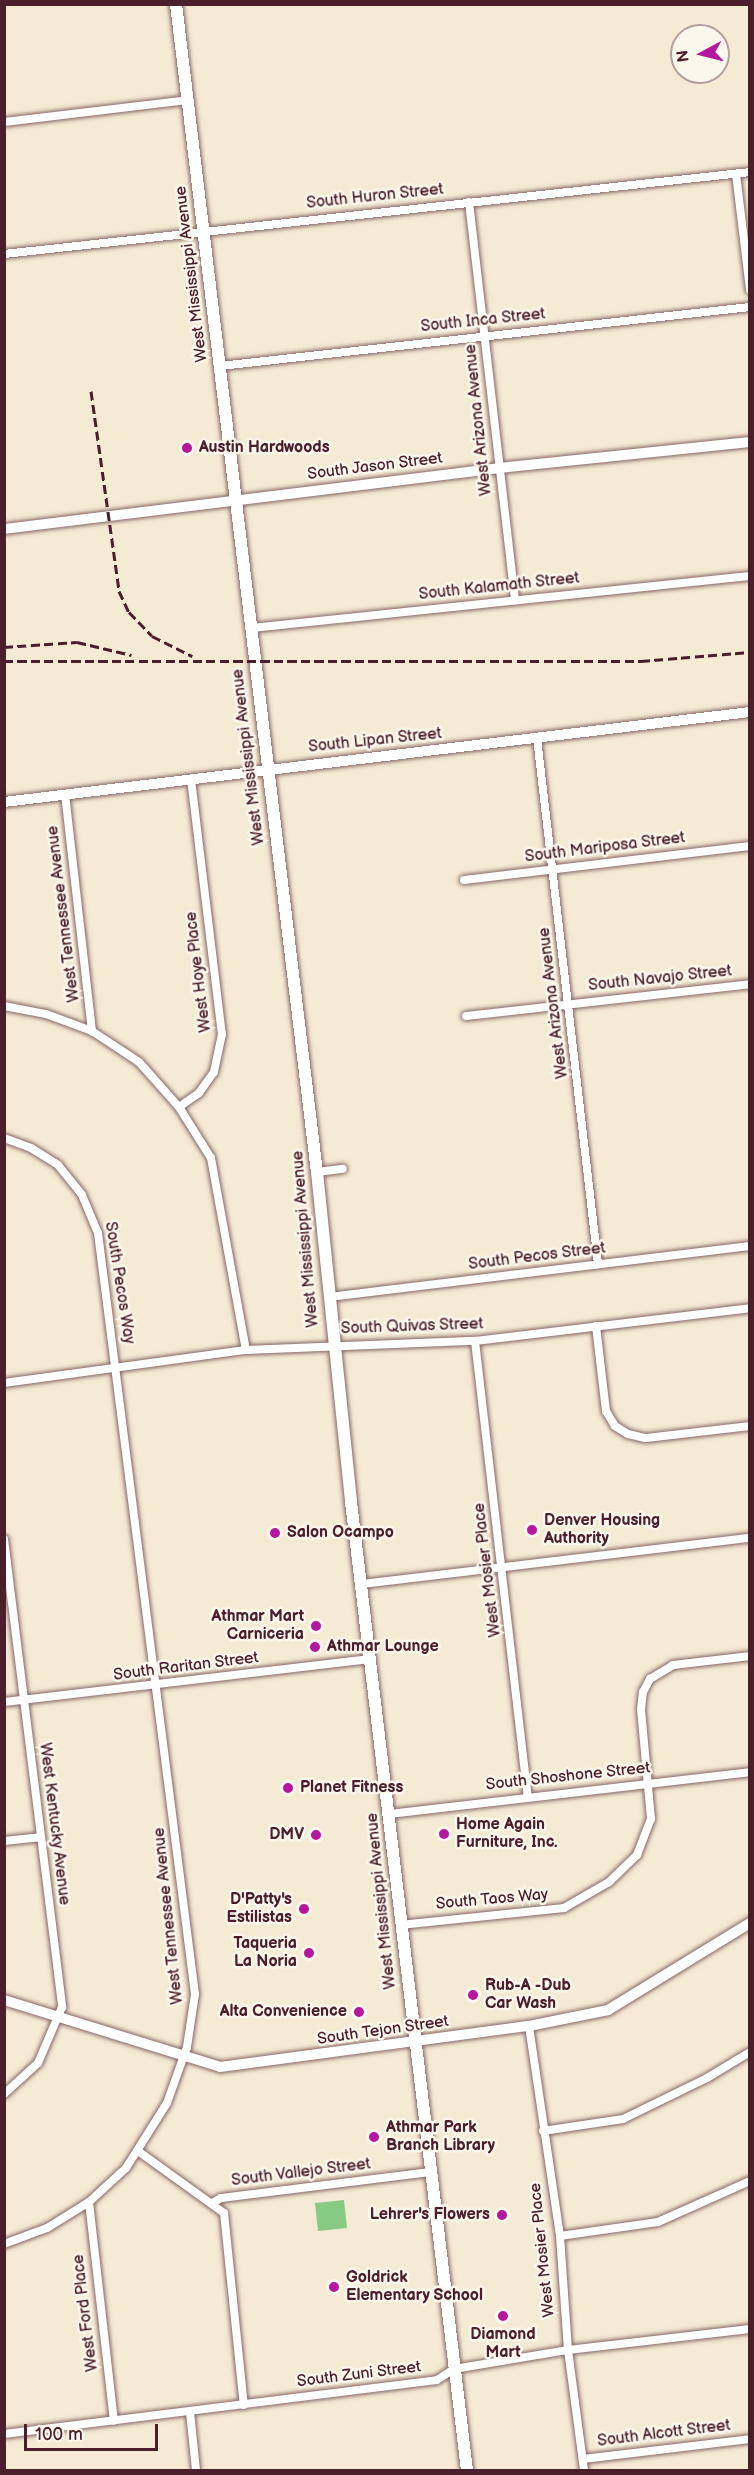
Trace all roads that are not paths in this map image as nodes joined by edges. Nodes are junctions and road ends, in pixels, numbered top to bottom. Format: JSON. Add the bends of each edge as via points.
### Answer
{"nodes":[{"id":1,"x":176,"y":4,"type":"edge"},
{"id":2,"x":188,"y":100,"type":"junction"},
{"id":3,"x":4,"y":122,"type":"edge"},
{"id":4,"x":750,"y":172,"type":"edge"},
{"id":5,"x":736,"y":174,"type":"junction"},
{"id":6,"x":469,"y":202,"type":"junction"},
{"id":7,"x":204,"y":231,"type":"junction"},
{"id":8,"x":4,"y":254,"type":"edge"},
{"id":9,"x":750,"y":290,"type":"edge"},
{"id":10,"x":750,"y":307,"type":"edge"},
{"id":11,"x":485,"y":336,"type":"junction"},
{"id":12,"x":220,"y":366,"type":"junction"},
{"id":13,"x":750,"y":442,"type":"edge"},
{"id":14,"x":499,"y":468,"type":"junction"},
{"id":15,"x":236,"y":499,"type":"junction"},
{"id":16,"x":4,"y":529,"type":"edge"},
{"id":17,"x":750,"y":576,"type":"edge"},
{"id":18,"x":515,"y":600,"type":"junction"},
{"id":19,"x":251,"y":628,"type":"junction"},
{"id":20,"x":750,"y":712,"type":"edge"},
{"id":21,"x":537,"y":738,"type":"junction"},
{"id":22,"x":267,"y":769,"type":"junction"},
{"id":23,"x":191,"y":779,"type":"junction"},
{"id":24,"x":65,"y":794,"type":"junction"},
{"id":25,"x":4,"y":802,"type":"edge"},
{"id":26,"x":750,"y":846,"type":"edge"},
{"id":27,"x":554,"y":870,"type":"junction"},
{"id":28,"x":464,"y":880,"type":"dead end"},
{"id":29,"x":750,"y":984,"type":"edge"},
{"id":30,"x":569,"y":1004,"type":"junction"},
{"id":31,"x":4,"y":1006,"type":"edge"},
{"id":32,"x":466,"y":1016,"type":"dead end"},
{"id":33,"x":92,"y":1031,"type":"junction"},
{"id":34,"x":179,"y":1107,"type":"junction"},
{"id":35,"x":4,"y":1138,"type":"edge"},
{"id":36,"x":343,"y":1169,"type":"dead end"},
{"id":37,"x":317,"y":1172,"type":"junction"},
{"id":38,"x":750,"y":1246,"type":"edge"},
{"id":39,"x":598,"y":1264,"type":"junction"},
{"id":40,"x":329,"y":1297,"type":"junction"},
{"id":41,"x":750,"y":1308,"type":"edge"},
{"id":42,"x":596,"y":1326,"type":"junction"},
{"id":43,"x":475,"y":1341,"type":"junction"},
{"id":44,"x":333,"y":1345,"type":"junction"},
{"id":45,"x":246,"y":1350,"type":"junction"},
{"id":46,"x":118,"y":1368,"type":"junction"},
{"id":47,"x":4,"y":1383,"type":"edge"},
{"id":48,"x":750,"y":1426,"type":"edge"},
{"id":49,"x":750,"y":1538,"type":"edge"},
{"id":50,"x":4,"y":1539,"type":"edge"},
{"id":51,"x":7,"y":1568,"type":"edge"},
{"id":52,"x":504,"y":1568,"type":"junction"},
{"id":53,"x":362,"y":1584,"type":"junction"},
{"id":54,"x":750,"y":1656,"type":"edge"},
{"id":55,"x":370,"y":1659,"type":"junction"},
{"id":56,"x":156,"y":1686,"type":"junction"},
{"id":57,"x":4,"y":1702,"type":"edge"},
{"id":58,"x":24,"y":1702,"type":"junction"},
{"id":59,"x":750,"y":1772,"type":"edge"},
{"id":60,"x":650,"y":1784,"type":"junction"},
{"id":61,"x":528,"y":1796,"type":"junction"},
{"id":62,"x":389,"y":1814,"type":"junction"},
{"id":63,"x":40,"y":1837,"type":"junction"},
{"id":64,"x":4,"y":1841,"type":"edge"},
{"id":65,"x":750,"y":1923,"type":"edge"},
{"id":66,"x":400,"y":1925,"type":"junction"},
{"id":67,"x":4,"y":2000,"type":"edge"},
{"id":68,"x":61,"y":2016,"type":"junction"},
{"id":69,"x":529,"y":2026,"type":"junction"},
{"id":70,"x":414,"y":2041,"type":"junction"},
{"id":71,"x":750,"y":2052,"type":"edge"},
{"id":72,"x":184,"y":2058,"type":"junction"},
{"id":73,"x":4,"y":2094,"type":"edge"},
{"id":74,"x":543,"y":2131,"type":"junction"},
{"id":75,"x":138,"y":2151,"type":"junction"},
{"id":76,"x":430,"y":2172,"type":"junction"},
{"id":77,"x":750,"y":2181,"type":"edge"},
{"id":78,"x":89,"y":2202,"type":"junction"},
{"id":79,"x":212,"y":2203,"type":"junction"},
{"id":80,"x":560,"y":2236,"type":"junction"},
{"id":81,"x":4,"y":2244,"type":"edge"},
{"id":82,"x":750,"y":2329,"type":"edge"},
{"id":83,"x":568,"y":2350,"type":"junction"},
{"id":84,"x":454,"y":2369,"type":"junction"},
{"id":85,"x":244,"y":2405,"type":"junction"},
{"id":86,"x":189,"y":2412,"type":"junction"},
{"id":87,"x":114,"y":2421,"type":"junction"},
{"id":88,"x":4,"y":2434,"type":"edge"},
{"id":89,"x":750,"y":2439,"type":"edge"},
{"id":90,"x":583,"y":2458,"type":"junction"},
{"id":91,"x":196,"y":2470,"type":"edge"},
{"id":92,"x":467,"y":2470,"type":"edge"},
{"id":93,"x":584,"y":2470,"type":"edge"}],
"edges":[{"from":1,"to":2,"type":"main road","name":"West Mississippi Avenue"},
{"from":2,"to":3,"type":"street"},
{"from":2,"to":7,"type":"main road","name":"West Mississippi Avenue"},
{"from":4,"to":5,"type":"street","name":"South Huron Street"},
{"from":5,"to":6,"type":"street","name":"South Huron Street"},
{"from":5,"to":9,"type":"street"},
{"from":6,"to":7,"type":"street","name":"South Huron Street"},
{"from":6,"to":11,"type":"street","name":"West Arizona Avenue"},
{"from":7,"to":8,"type":"street","name":"South Huron Street"},
{"from":7,"to":12,"type":"main road","name":"West Mississippi Avenue"},
{"from":10,"to":11,"type":"street","name":"South Inca Street"},
{"from":11,"to":12,"type":"street","name":"South Inca Street"},
{"from":11,"to":14,"type":"street","name":"West Arizona Avenue"},
{"from":12,"to":15,"type":"main road","name":"West Mississippi Avenue"},
{"from":13,"to":14,"type":"street","name":"South Jason Street"},
{"from":14,"to":15,"type":"street","name":"South Jason Street"},
{"from":14,"to":18,"type":"street","name":"West Arizona Avenue"},
{"from":15,"to":16,"type":"street","name":"South Jason Street"},
{"from":15,"to":19,"type":"main road","name":"West Mississippi Avenue"},
{"from":17,"to":18,"type":"street","name":"South Kalamath Street"},
{"from":18,"to":19,"type":"street","name":"South Kalamath Street"},
{"from":19,"to":22,"type":"main road","name":"West Mississippi Avenue"},
{"from":20,"to":21,"type":"street","name":"South Lipan Street"},
{"from":21,"to":22,"type":"street","name":"South Lipan Street"},
{"from":21,"to":27,"type":"street","name":"West Arizona Avenue"},
{"from":22,"to":23,"type":"street","name":"South Lipan Street"},
{"from":22,"to":37,"type":"main road","name":"West Mississippi Avenue"},
{"from":23,"to":24,"type":"street","name":"South Lipan Street"},
{"from":23,"to":34,"type":"street","name":"West Hoye Place","via":[[222,1034],[214,1072],[199,1093]]},
{"from":24,"to":25,"type":"street","name":"South Lipan Street"},
{"from":24,"to":33,"type":"street","name":"West Tennessee Avenue"},
{"from":26,"to":27,"type":"street","name":"South Mariposa Street"},
{"from":27,"to":28,"type":"street","name":"South Mariposa Street"},
{"from":27,"to":30,"type":"street","name":"West Arizona Avenue"},
{"from":29,"to":30,"type":"street","name":"South Navajo Street"},
{"from":30,"to":32,"type":"street","name":"South Navajo Street"},
{"from":30,"to":39,"type":"street","name":"West Arizona Avenue"},
{"from":31,"to":33,"type":"street","via":[[46,1014]]},
{"from":33,"to":34,"type":"street","via":[[139,1062]]},
{"from":34,"to":45,"type":"street","via":[[211,1158]]},
{"from":35,"to":46,"type":"street","name":"South Pecos Way","via":[[31,1148],[67,1175],[89,1206],[98,1233]]},
{"from":36,"to":37,"type":"street"},
{"from":37,"to":40,"type":"main road","name":"West Mississippi Avenue"},
{"from":38,"to":39,"type":"street","name":"South Pecos Street"},
{"from":39,"to":40,"type":"street","name":"South Pecos Street"},
{"from":40,"to":44,"type":"main road","name":"West Mississippi Avenue"},
{"from":41,"to":42,"type":"street","name":"South Quivas Street"},
{"from":42,"to":43,"type":"street","name":"South Quivas Street"},
{"from":42,"to":48,"type":"street","via":[[606,1411],[615,1426],[646,1438]]},
{"from":43,"to":44,"type":"street","name":"South Quivas Street"},
{"from":43,"to":52,"type":"street","name":"West Mosier Place"},
{"from":44,"to":45,"type":"street","name":"South Quivas Street"},
{"from":44,"to":53,"type":"main road","name":"West Mississippi Avenue"},
{"from":45,"to":46,"type":"street","name":"South Quivas Street"},
{"from":46,"to":47,"type":"street","name":"South Quivas Street"},
{"from":46,"to":56,"type":"street","name":"West Tennessee Avenue"},
{"from":49,"to":52,"type":"street"},
{"from":50,"to":51,"type":"street","name":"West Kentucky Avenue"},
{"from":51,"to":58,"type":"street","name":"West Kentucky Avenue"},
{"from":52,"to":53,"type":"street"},
{"from":52,"to":61,"type":"street","name":"West Mosier Place"},
{"from":53,"to":55,"type":"main road","name":"West Mississippi Avenue"},
{"from":54,"to":60,"type":"street","name":"South Taos Way","via":[[673,1665],[650,1679],[643,1692],[641,1710]]},
{"from":55,"to":56,"type":"street","name":"South Raritan Street"},
{"from":55,"to":62,"type":"main road","name":"West Mississippi Avenue"},
{"from":56,"to":58,"type":"street","name":"South Raritan Street"},
{"from":56,"to":72,"type":"street","name":"West Tennessee Avenue","via":[[195,1994]]},
{"from":57,"to":58,"type":"street","name":"South Raritan Street"},
{"from":58,"to":63,"type":"street","name":"West Kentucky Avenue"},
{"from":59,"to":60,"type":"street","name":"South Shoshone Street"},
{"from":60,"to":61,"type":"street","name":"South Shoshone Street"},
{"from":60,"to":66,"type":"street","name":"South Taos Way","via":[[651,1819],[643,1846],[620,1874],[578,1902],[550,1911]]},
{"from":61,"to":62,"type":"street","name":"South Shoshone Street"},
{"from":62,"to":66,"type":"main road","name":"West Mississippi Avenue"},
{"from":63,"to":64,"type":"street"},
{"from":63,"to":68,"type":"street","name":"West Kentucky Avenue","via":[[62,1996]]},
{"from":65,"to":69,"type":"street","name":"South Tejon Street","via":[[608,2010]]},
{"from":66,"to":70,"type":"main road","name":"West Mississippi Avenue"},
{"from":67,"to":68,"type":"street","name":"South Tejon Street"},
{"from":68,"to":72,"type":"street","name":"South Tejon Street"},
{"from":68,"to":73,"type":"street","name":"West Kentucky Avenue","via":[[38,2063]]},
{"from":69,"to":70,"type":"street","name":"South Tejon Street"},
{"from":69,"to":74,"type":"street","name":"West Mosier Place"},
{"from":70,"to":72,"type":"street","name":"South Tejon Street","via":[[220,2067]]},
{"from":70,"to":76,"type":"main road","name":"West Mississippi Avenue"},
{"from":71,"to":74,"type":"street","via":[[623,2119]]},
{"from":72,"to":75,"type":"street","name":"West Tennessee Avenue","via":[[160,2118]]},
{"from":74,"to":80,"type":"street","name":"West Mosier Place"},
{"from":75,"to":78,"type":"street"},
{"from":75,"to":79,"type":"street"},
{"from":76,"to":79,"type":"street","name":"South Vallejo Street","via":[[221,2198]]},
{"from":76,"to":84,"type":"main road","name":"West Mississippi Avenue"},
{"from":77,"to":80,"type":"street","via":[[658,2222]]},
{"from":78,"to":81,"type":"street","via":[[47,2228]]},
{"from":78,"to":87,"type":"street","name":"West Ford Place"},
{"from":79,"to":85,"type":"street","via":[[224,2213]]},
{"from":80,"to":83,"type":"street","name":"West Mosier Place"},
{"from":82,"to":83,"type":"street","name":"South Zuni Street"},
{"from":83,"to":84,"type":"street","name":"South Zuni Street"},
{"from":83,"to":90,"type":"street","name":"West Mosier Place"},
{"from":84,"to":85,"type":"street","name":"South Zuni Street","via":[[437,2380]]},
{"from":84,"to":92,"type":"main road","name":"West Mississippi Avenue"},
{"from":85,"to":86,"type":"street","name":"South Zuni Street"},
{"from":86,"to":87,"type":"street","name":"South Zuni Street"},
{"from":86,"to":91,"type":"street"},
{"from":87,"to":88,"type":"street","name":"South Zuni Street"},
{"from":89,"to":90,"type":"street","name":"South Alcott Street"},
{"from":90,"to":93,"type":"street","name":"West Mosier Place"}]}
